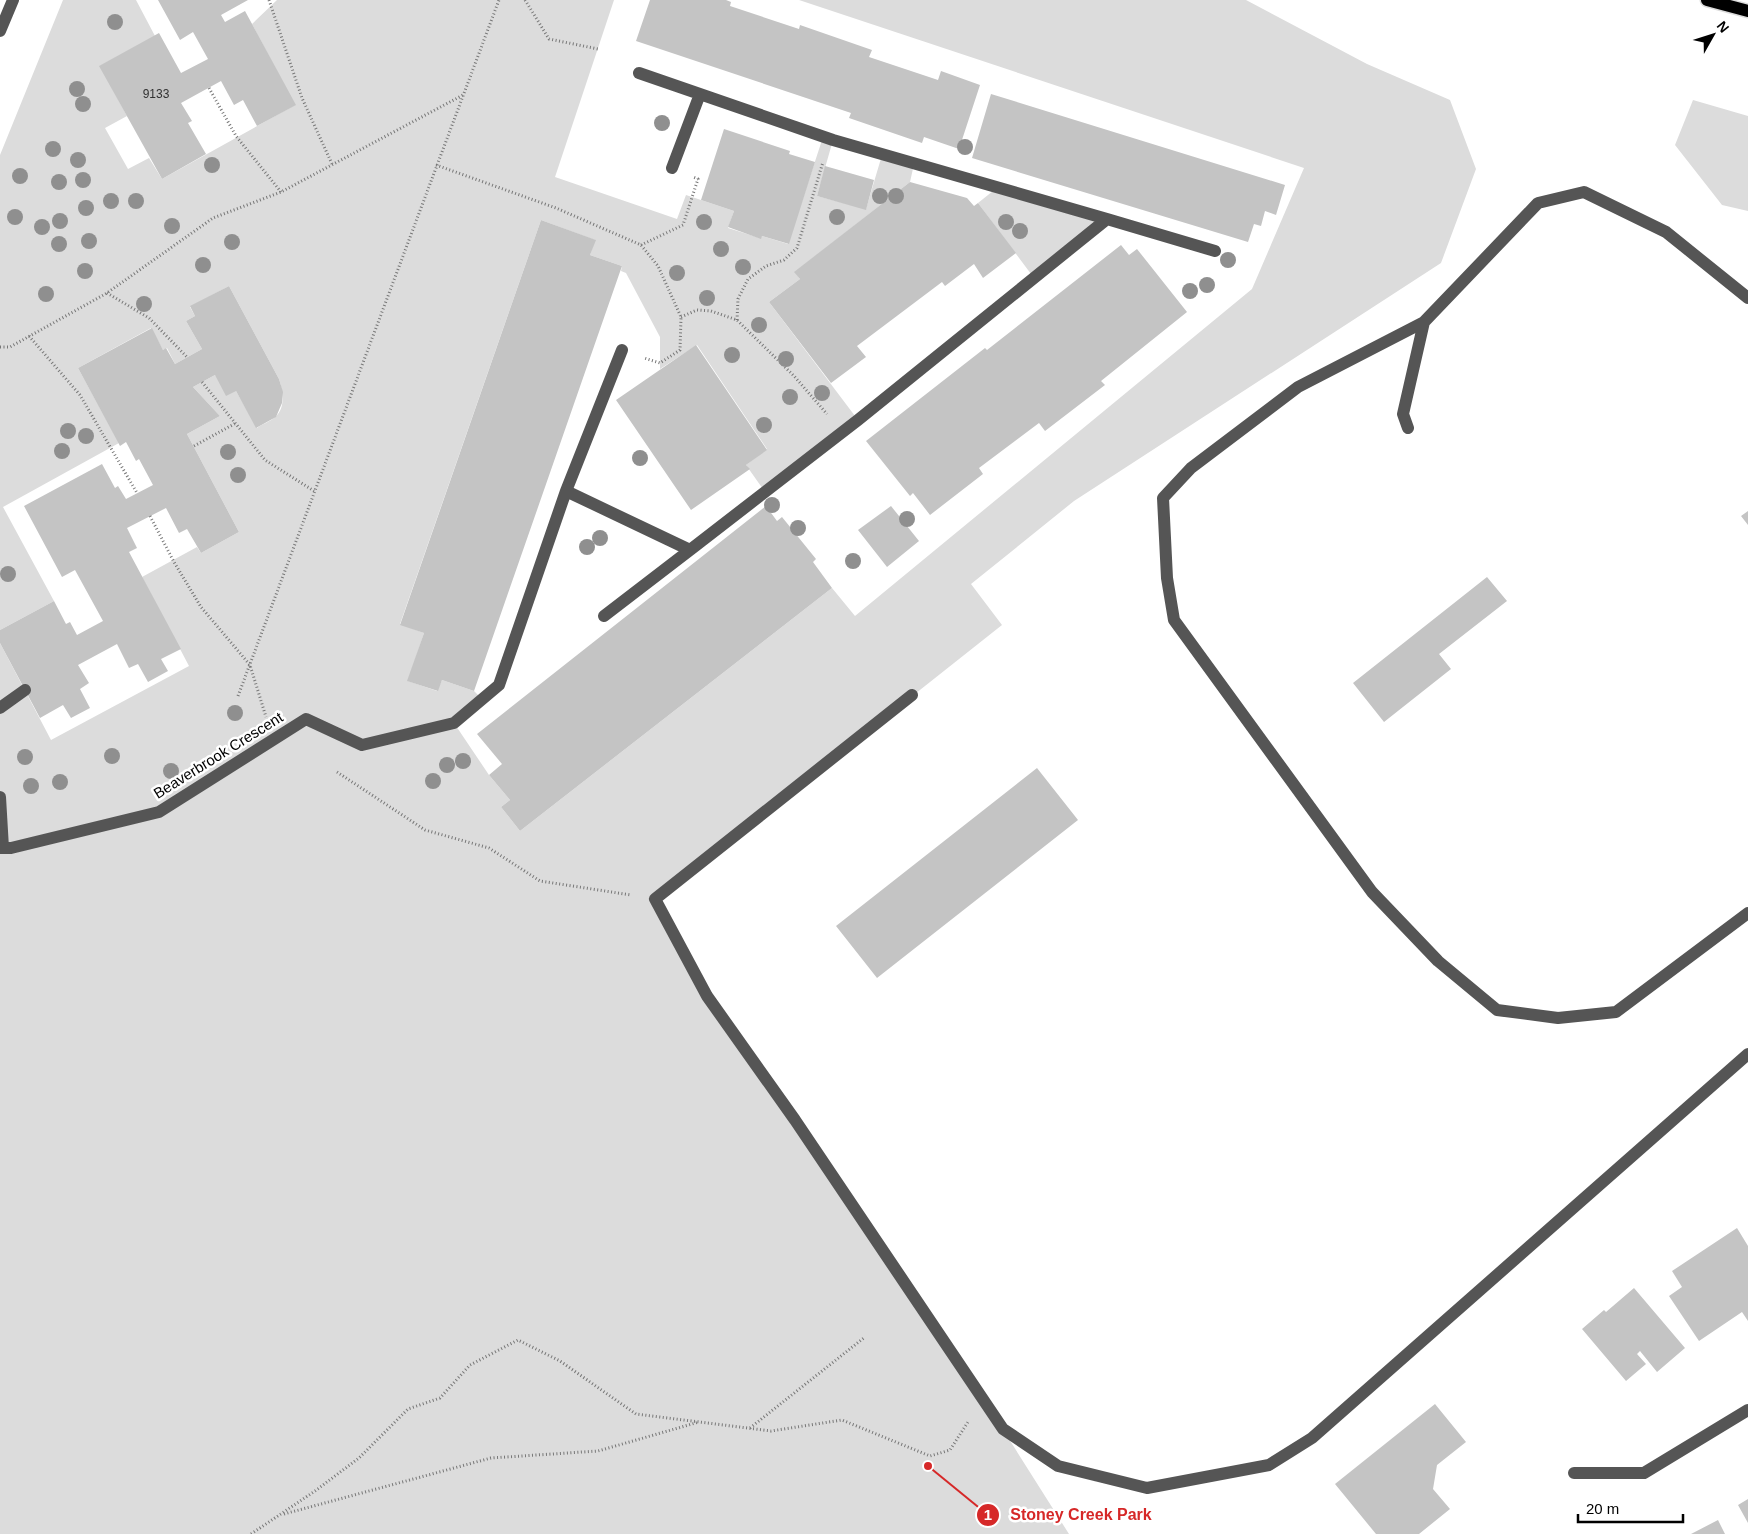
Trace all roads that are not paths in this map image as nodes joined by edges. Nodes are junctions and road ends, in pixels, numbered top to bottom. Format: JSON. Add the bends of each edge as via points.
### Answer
{"nodes":[{"id":1,"x":13,"y":0,"type":"edge"},
{"id":2,"x":1706,"y":0,"type":"edge"},
{"id":3,"x":1748,"y":12,"type":"edge"},
{"id":4,"x":0,"y":32,"type":"edge"},
{"id":5,"x":639,"y":73,"type":"dead end"},
{"id":6,"x":700,"y":94,"type":"junction"},
{"id":7,"x":672,"y":168,"type":"road end"},
{"id":8,"x":1107,"y":219,"type":"junction"},
{"id":9,"x":1215,"y":251,"type":"dead end"},
{"id":10,"x":1748,"y":298,"type":"edge"},
{"id":11,"x":1424,"y":322,"type":"junction"},
{"id":12,"x":622,"y":350,"type":"dead end"},
{"id":13,"x":1408,"y":428,"type":"dead end"},
{"id":14,"x":566,"y":491,"type":"junction"},
{"id":15,"x":690,"y":550,"type":"junction"},
{"id":16,"x":604,"y":616,"type":"dead end"},
{"id":17,"x":25,"y":690,"type":"dead end"},
{"id":18,"x":912,"y":695,"type":"dead end"},
{"id":19,"x":0,"y":708,"type":"edge"},
{"id":20,"x":0,"y":797,"type":"edge"},
{"id":21,"x":1,"y":848,"type":"edge"},
{"id":22,"x":1748,"y":913,"type":"edge"},
{"id":23,"x":1748,"y":1054,"type":"edge"},
{"id":24,"x":1748,"y":1410,"type":"edge"},
{"id":25,"x":1574,"y":1473,"type":"dead end"}],
"edges":[{"from":1,"to":4,"type":"street"},
{"from":2,"to":3,"type":"main road"},
{"from":5,"to":6,"type":"street"},
{"from":6,"to":7,"type":"street"},
{"from":6,"to":8,"type":"street","via":[[830,139]]},
{"from":8,"to":9,"type":"street"},
{"from":8,"to":15,"type":"street","via":[[843,432]]},
{"from":10,"to":11,"type":"street","via":[[1666,232],[1584,192],[1538,203]]},
{"from":11,"to":13,"type":"street","via":[[1403,414]]},
{"from":11,"to":22,"type":"street","via":[[1298,387],[1191,468],[1162,498],[1167,578],[1174,620],[1372,892],[1438,961],[1497,1010],[1558,1018],[1616,1012]]},
{"from":12,"to":14,"type":"street"},
{"from":14,"to":15,"type":"street"},
{"from":14,"to":21,"type":"street","name":"Beaverbrook Crescent","via":[[499,685],[454,723],[362,745],[306,719],[159,812]]},
{"from":15,"to":16,"type":"street"},
{"from":17,"to":19,"type":"street"},
{"from":18,"to":23,"type":"street","via":[[655,899],[707,996],[795,1120],[1003,1429],[1058,1466],[1147,1488],[1269,1465],[1312,1438]]},
{"from":20,"to":21,"type":"street"},
{"from":24,"to":25,"type":"street","via":[[1644,1473]]}]}
